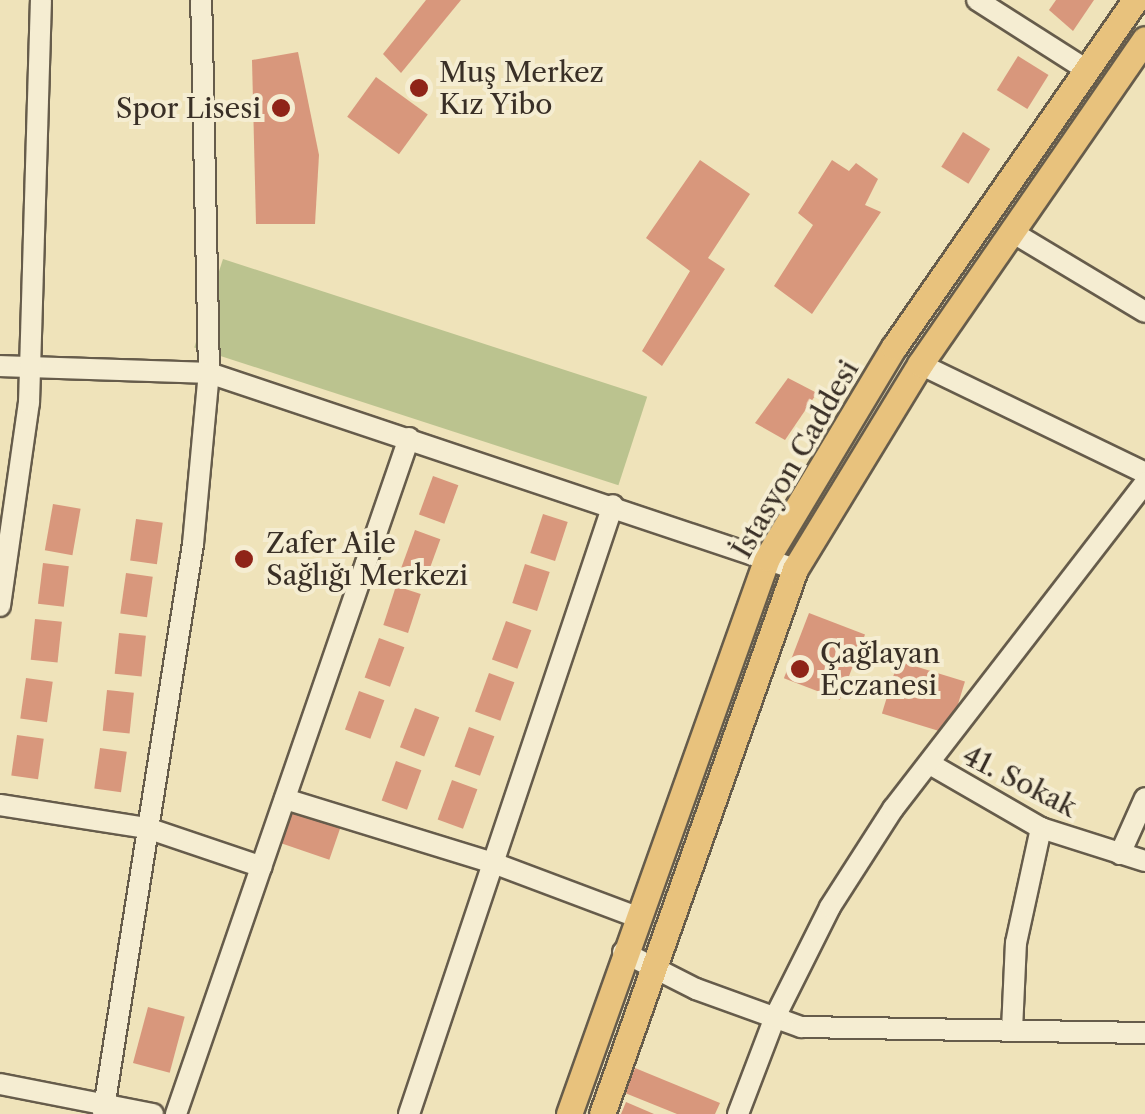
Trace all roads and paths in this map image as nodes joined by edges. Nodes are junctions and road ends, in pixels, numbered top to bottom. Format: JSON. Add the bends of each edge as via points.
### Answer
{"nodes":[{"id":1,"x":41,"y":0,"type":"edge"},
{"id":2,"x":201,"y":0,"type":"edge"},
{"id":3,"x":977,"y":0,"type":"edge"},
{"id":4,"x":1135,"y":0,"type":"edge"},
{"id":5,"x":1145,"y":39,"type":"edge"},
{"id":6,"x":1087,"y":70,"type":"junction"},
{"id":7,"x":1012,"y":232,"type":"junction"},
{"id":8,"x":1145,"y":312,"type":"edge"},
{"id":9,"x":920,"y":364,"type":"junction"},
{"id":10,"x":0,"y":366,"type":"edge"},
{"id":11,"x":29,"y":367,"type":"junction"},
{"id":12,"x":209,"y":373,"type":"junction"},
{"id":13,"x":409,"y":438,"type":"junction"},
{"id":14,"x":1145,"y":473,"type":"edge"},
{"id":15,"x":1145,"y":483,"type":"edge"},
{"id":16,"x":613,"y":505,"type":"junction"},
{"id":17,"x":767,"y":558,"type":"junction"},
{"id":18,"x":795,"y":570,"type":"junction"},
{"id":19,"x":0,"y":606,"type":"edge"},
{"id":20,"x":930,"y":764,"type":"junction"},
{"id":21,"x":1145,"y":798,"type":"edge"},
{"id":22,"x":286,"y":799,"type":"junction"},
{"id":23,"x":0,"y":805,"type":"edge"},
{"id":24,"x":147,"y":828,"type":"junction"},
{"id":25,"x":1041,"y":828,"type":"junction"},
{"id":26,"x":1120,"y":854,"type":"junction"},
{"id":27,"x":1145,"y":861,"type":"edge"},
{"id":28,"x":493,"y":864,"type":"junction"},
{"id":29,"x":262,"y":867,"type":"junction"},
{"id":30,"x":637,"y":917,"type":"junction"},
{"id":31,"x":623,"y":952,"type":"junction"},
{"id":32,"x":654,"y":968,"type":"junction"},
{"id":33,"x":775,"y":1017,"type":"junction"},
{"id":34,"x":1012,"y":1030,"type":"junction"},
{"id":35,"x":1145,"y":1034,"type":"edge"},
{"id":36,"x":0,"y":1084,"type":"edge"},
{"id":37,"x":104,"y":1107,"type":"edge"},
{"id":38,"x":153,"y":1114,"type":"edge"},
{"id":39,"x":176,"y":1114,"type":"edge"},
{"id":40,"x":409,"y":1114,"type":"edge"},
{"id":41,"x":569,"y":1114,"type":"edge"},
{"id":42,"x":602,"y":1114,"type":"edge"},
{"id":43,"x":738,"y":1114,"type":"edge"}],
"edges":[{"from":1,"to":11,"type":"street"},
{"from":2,"to":12,"type":"street"},
{"from":3,"to":6,"type":"street"},
{"from":4,"to":6,"type":"main road","name":"İstasyon Caddesi"},
{"from":5,"to":7,"type":"main road","name":"İstasyon Caddesi"},
{"from":6,"to":17,"type":"main road","name":"İstasyon Caddesi","via":[[894,347]]},
{"from":7,"to":8,"type":"street"},
{"from":7,"to":9,"type":"main road","name":"İstasyon Caddesi"},
{"from":9,"to":14,"type":"street"},
{"from":9,"to":18,"type":"main road","name":"İstasyon Caddesi"},
{"from":10,"to":11,"type":"street"},
{"from":11,"to":12,"type":"street"},
{"from":11,"to":19,"type":"street"},
{"from":12,"to":13,"type":"street"},
{"from":12,"to":24,"type":"street","via":[[194,544]]},
{"from":13,"to":16,"type":"street"},
{"from":13,"to":22,"type":"street"},
{"from":15,"to":20,"type":"street"},
{"from":16,"to":17,"type":"street"},
{"from":16,"to":28,"type":"street"},
{"from":17,"to":18,"type":"street"},
{"from":17,"to":30,"type":"main road","name":"İstasyon Caddesi"},
{"from":18,"to":32,"type":"main road","name":"İstasyon Caddesi"},
{"from":20,"to":25,"type":"street","name":"41. Sokak"},
{"from":20,"to":33,"type":"street","via":[[830,907]]},
{"from":21,"to":26,"type":"street"},
{"from":22,"to":28,"type":"street"},
{"from":22,"to":29,"type":"street"},
{"from":23,"to":24,"type":"street"},
{"from":24,"to":29,"type":"street"},
{"from":24,"to":37,"type":"street"},
{"from":25,"to":26,"type":"street","name":"41. Sokak"},
{"from":25,"to":34,"type":"street","via":[[1016,943]]},
{"from":26,"to":27,"type":"street","name":"41. Sokak"},
{"from":28,"to":30,"type":"street"},
{"from":28,"to":40,"type":"street"},
{"from":29,"to":39,"type":"street"},
{"from":30,"to":31,"type":"main road","name":"İstasyon Caddesi"},
{"from":31,"to":32,"type":"street"},
{"from":31,"to":41,"type":"main road","name":"İstasyon Caddesi"},
{"from":32,"to":33,"type":"street"},
{"from":32,"to":42,"type":"main road","name":"İstasyon Caddesi"},
{"from":33,"to":34,"type":"street","via":[[833,1032]]},
{"from":33,"to":43,"type":"street"},
{"from":34,"to":35,"type":"street"},
{"from":36,"to":37,"type":"street"},
{"from":37,"to":38,"type":"street"}]}
